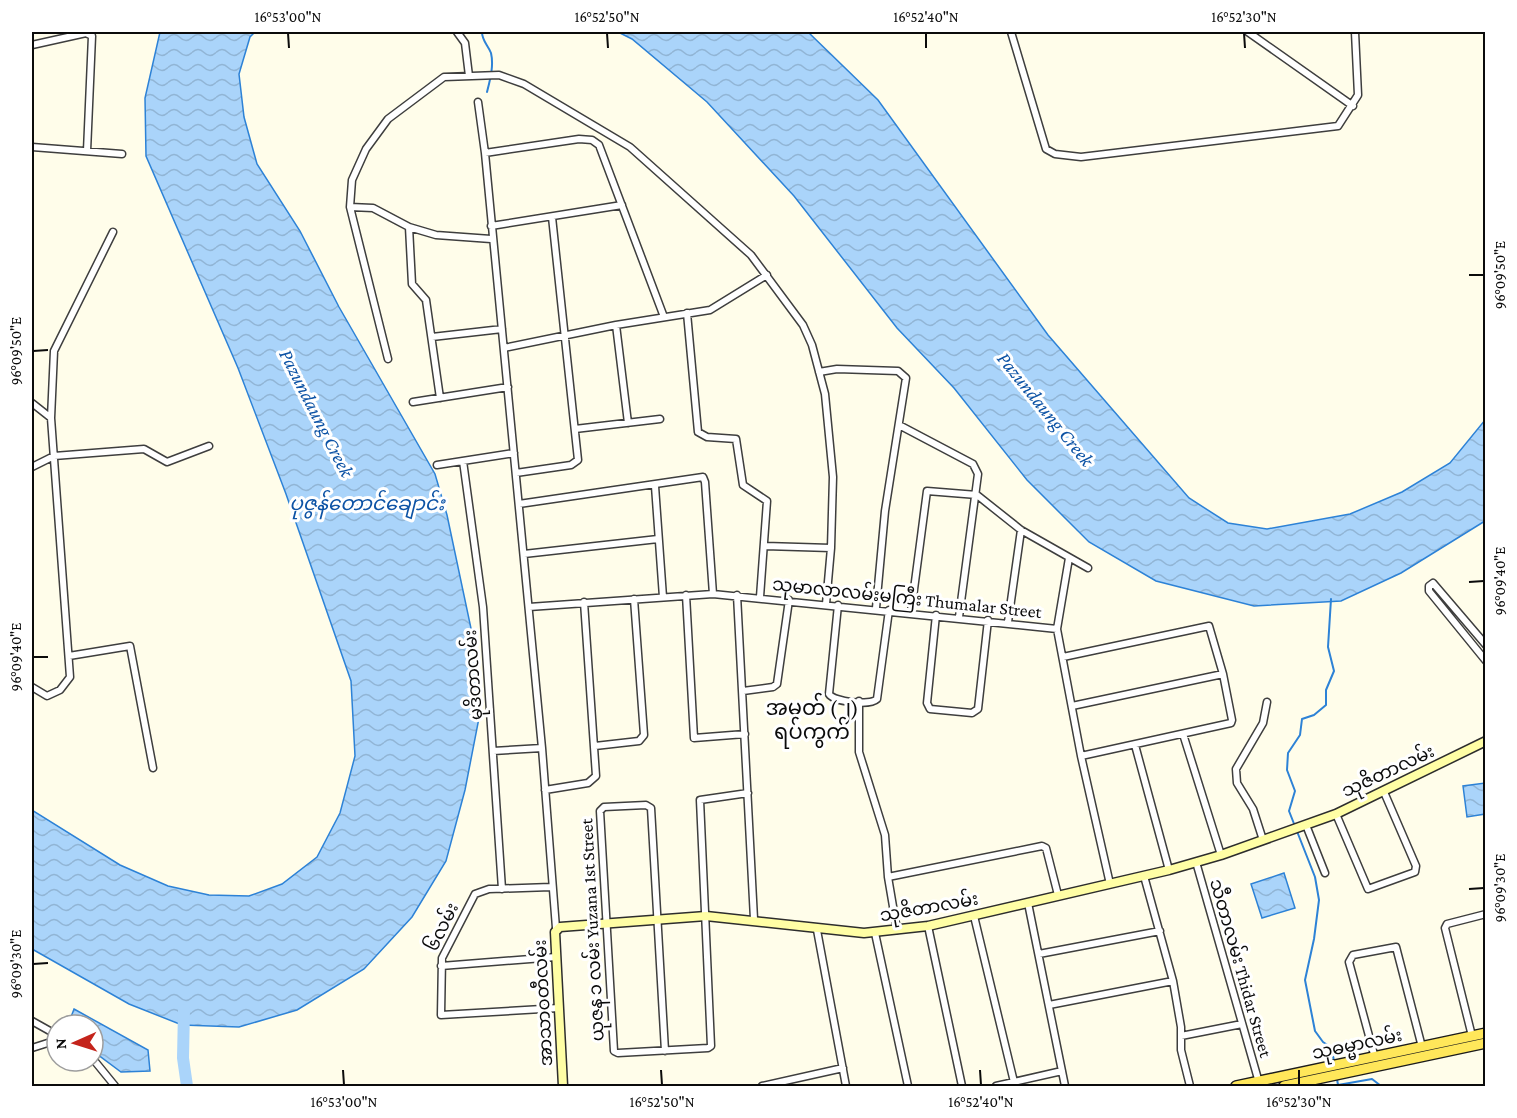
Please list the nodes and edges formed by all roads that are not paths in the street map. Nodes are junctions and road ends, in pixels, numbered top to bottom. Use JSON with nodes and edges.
{"nodes":[{"id":1,"x":457,"y":32,"type":"edge"},
{"id":2,"x":1011,"y":32,"type":"edge"},
{"id":3,"x":1248,"y":32,"type":"edge"},
{"id":4,"x":1355,"y":32,"type":"edge"},
{"id":5,"x":32,"y":45,"type":"edge"},
{"id":6,"x":469,"y":76,"type":"junction"},
{"id":7,"x":478,"y":102,"type":"dead end"},
{"id":8,"x":1353,"y":106,"type":"junction"},
{"id":9,"x":32,"y":147,"type":"edge"},
{"id":10,"x":87,"y":151,"type":"junction"},
{"id":11,"x":485,"y":153,"type":"junction"},
{"id":12,"x":122,"y":154,"type":"dead end"},
{"id":13,"x":622,"y":205,"type":"junction"},
{"id":14,"x":350,"y":207,"type":"junction"},
{"id":15,"x":552,"y":217,"type":"junction"},
{"id":16,"x":491,"y":226,"type":"junction"},
{"id":17,"x":409,"y":227,"type":"junction"},
{"id":18,"x":112,"y":232,"type":"dead end"},
{"id":19,"x":492,"y":239,"type":"junction"},
{"id":20,"x":767,"y":275,"type":"junction"},
{"id":21,"x":687,"y":313,"type":"junction"},
{"id":22,"x":664,"y":317,"type":"junction"},
{"id":23,"x":616,"y":325,"type":"junction"},
{"id":24,"x":502,"y":329,"type":"junction"},
{"id":25,"x":564,"y":335,"type":"junction"},
{"id":26,"x":432,"y":337,"type":"junction"},
{"id":27,"x":504,"y":348,"type":"junction"},
{"id":28,"x":388,"y":358,"type":"dead end"},
{"id":29,"x":819,"y":372,"type":"junction"},
{"id":30,"x":508,"y":387,"type":"junction"},
{"id":31,"x":441,"y":398,"type":"junction"},
{"id":32,"x":413,"y":402,"type":"dead end"},
{"id":33,"x":32,"y":403,"type":"edge"},
{"id":34,"x":51,"y":418,"type":"junction"},
{"id":35,"x":660,"y":419,"type":"dead end"},
{"id":36,"x":628,"y":423,"type":"junction"},
{"id":37,"x":899,"y":425,"type":"junction"},
{"id":38,"x":575,"y":429,"type":"junction"},
{"id":39,"x":209,"y":446,"type":"dead end"},
{"id":40,"x":514,"y":453,"type":"junction"},
{"id":41,"x":54,"y":456,"type":"junction"},
{"id":42,"x":463,"y":461,"type":"junction"},
{"id":43,"x":436,"y":465,"type":"dead end"},
{"id":44,"x":32,"y":467,"type":"edge"},
{"id":45,"x":516,"y":473,"type":"junction"},
{"id":46,"x":655,"y":486,"type":"junction"},
{"id":47,"x":977,"y":495,"type":"junction"},
{"id":48,"x":519,"y":504,"type":"junction"},
{"id":49,"x":1021,"y":530,"type":"junction"},
{"id":50,"x":658,"y":539,"type":"junction"},
{"id":51,"x":765,"y":546,"type":"junction"},
{"id":52,"x":831,"y":548,"type":"junction"},
{"id":53,"x":524,"y":554,"type":"junction"},
{"id":54,"x":1069,"y":558,"type":"junction"},
{"id":55,"x":1088,"y":568,"type":"dead end"},
{"id":56,"x":713,"y":594,"type":"junction"},
{"id":57,"x":686,"y":595,"type":"junction"},
{"id":58,"x":737,"y":595,"type":"junction"},
{"id":59,"x":663,"y":597,"type":"junction"},
{"id":60,"x":760,"y":597,"type":"junction"},
{"id":61,"x":634,"y":599,"type":"junction"},
{"id":62,"x":789,"y":600,"type":"junction"},
{"id":63,"x":584,"y":602,"type":"junction"},
{"id":64,"x":826,"y":604,"type":"junction"},
{"id":65,"x":838,"y":605,"type":"junction"},
{"id":66,"x":529,"y":607,"type":"junction"},
{"id":67,"x":876,"y":608,"type":"junction"},
{"id":68,"x":889,"y":610,"type":"junction"},
{"id":69,"x":911,"y":612,"type":"junction"},
{"id":70,"x":936,"y":615,"type":"junction"},
{"id":71,"x":959,"y":617,"type":"junction"},
{"id":72,"x":988,"y":620,"type":"junction"},
{"id":73,"x":1008,"y":622,"type":"junction"},
{"id":74,"x":1057,"y":628,"type":"junction"},
{"id":75,"x":1485,"y":645,"type":"edge"},
{"id":76,"x":69,"y":656,"type":"junction"},
{"id":77,"x":1063,"y":657,"type":"junction"},
{"id":78,"x":1485,"y":660,"type":"edge"},
{"id":79,"x":1223,"y":674,"type":"junction"},
{"id":80,"x":32,"y":687,"type":"edge"},
{"id":81,"x":743,"y":691,"type":"junction"},
{"id":82,"x":859,"y":701,"type":"junction"},
{"id":83,"x":1268,"y":702,"type":"dead end"},
{"id":84,"x":1072,"y":706,"type":"junction"},
{"id":85,"x":745,"y":734,"type":"junction"},
{"id":86,"x":1183,"y":735,"type":"junction"},
{"id":87,"x":1485,"y":741,"type":"edge"},
{"id":88,"x":1135,"y":745,"type":"junction"},
{"id":89,"x":595,"y":746,"type":"junction"},
{"id":90,"x":542,"y":748,"type":"junction"},
{"id":91,"x":493,"y":751,"type":"junction"},
{"id":92,"x":1081,"y":756,"type":"junction"},
{"id":93,"x":153,"y":768,"type":"dead end"},
{"id":94,"x":545,"y":790,"type":"junction"},
{"id":95,"x":1384,"y":792,"type":"junction"},
{"id":96,"x":748,"y":794,"type":"junction"},
{"id":97,"x":1336,"y":814,"type":"junction"},
{"id":98,"x":1305,"y":826,"type":"junction"},
{"id":99,"x":1263,"y":840,"type":"junction"},
{"id":100,"x":1221,"y":855,"type":"junction"},
{"id":101,"x":1196,"y":862,"type":"junction"},
{"id":102,"x":1169,"y":870,"type":"junction"},
{"id":103,"x":1325,"y":873,"type":"dead end"},
{"id":104,"x":1144,"y":876,"type":"junction"},
{"id":105,"x":888,"y":877,"type":"junction"},
{"id":106,"x":1110,"y":884,"type":"junction"},
{"id":107,"x":551,"y":887,"type":"junction"},
{"id":108,"x":502,"y":889,"type":"junction"},
{"id":109,"x":1058,"y":895,"type":"junction"},
{"id":110,"x":1028,"y":903,"type":"junction"},
{"id":111,"x":1485,"y":914,"type":"edge"},
{"id":112,"x":706,"y":916,"type":"junction"},
{"id":113,"x":974,"y":916,"type":"junction"},
{"id":114,"x":656,"y":919,"type":"junction"},
{"id":115,"x":754,"y":919,"type":"junction"},
{"id":116,"x":607,"y":922,"type":"junction"},
{"id":117,"x":565,"y":925,"type":"joint"},
{"id":118,"x":928,"y":926,"type":"junction"},
{"id":119,"x":556,"y":928,"type":"junction"},
{"id":120,"x":817,"y":930,"type":"junction"},
{"id":121,"x":897,"y":930,"type":"junction"},
{"id":122,"x":1160,"y":931,"type":"junction"},
{"id":123,"x":875,"y":933,"type":"junction"},
{"id":124,"x":1039,"y":954,"type":"junction"},
{"id":125,"x":556,"y":957,"type":"junction"},
{"id":126,"x":441,"y":966,"type":"junction"},
{"id":127,"x":1173,"y":981,"type":"junction"},
{"id":128,"x":1049,"y":1005,"type":"junction"},
{"id":129,"x":559,"y":1008,"type":"junction"},
{"id":130,"x":1242,"y":1024,"type":"junction"},
{"id":131,"x":1485,"y":1033,"type":"edge"},
{"id":132,"x":1181,"y":1036,"type":"junction"},
{"id":133,"x":1472,"y":1036,"type":"junction"},
{"id":134,"x":1485,"y":1043,"type":"edge"},
{"id":135,"x":1422,"y":1047,"type":"junction"},
{"id":136,"x":665,"y":1051,"type":"junction"},
{"id":137,"x":1375,"y":1058,"type":"junction"},
{"id":138,"x":843,"y":1068,"type":"junction"},
{"id":139,"x":1062,"y":1071,"type":"junction"},
{"id":140,"x":104,"y":1073,"type":"edge"},
{"id":141,"x":1014,"y":1082,"type":"junction"},
{"id":142,"x":1259,"y":1084,"type":"edge"},
{"id":143,"x":115,"y":1086,"type":"edge"},
{"id":144,"x":563,"y":1086,"type":"edge"},
{"id":145,"x":762,"y":1086,"type":"edge"},
{"id":146,"x":846,"y":1086,"type":"edge"},
{"id":147,"x":908,"y":1086,"type":"edge"},
{"id":148,"x":962,"y":1086,"type":"edge"},
{"id":149,"x":996,"y":1086,"type":"edge"},
{"id":150,"x":1065,"y":1086,"type":"edge"},
{"id":151,"x":1190,"y":1086,"type":"edge"},
{"id":152,"x":1236,"y":1086,"type":"edge"},
{"id":153,"x":1284,"y":1086,"type":"edge"}],
"edges":[{"from":1,"to":6,"type":"street"},
{"from":2,"to":8,"type":"street"},
{"from":3,"to":8,"type":"street"},
{"from":4,"to":8,"type":"street"},
{"from":5,"to":10,"type":"street"},
{"from":6,"to":14,"type":"street"},
{"from":6,"to":20,"type":"street"},
{"from":7,"to":11,"type":"street"},
{"from":9,"to":10,"type":"street"},
{"from":10,"to":12,"type":"street"},
{"from":11,"to":13,"type":"street"},
{"from":11,"to":16,"type":"street"},
{"from":13,"to":15,"type":"street"},
{"from":13,"to":22,"type":"street"},
{"from":14,"to":17,"type":"street"},
{"from":14,"to":28,"type":"street"},
{"from":15,"to":16,"type":"street"},
{"from":15,"to":25,"type":"street"},
{"from":16,"to":19,"type":"street"},
{"from":17,"to":19,"type":"street"},
{"from":17,"to":26,"type":"street"},
{"from":18,"to":34,"type":"street"},
{"from":19,"to":24,"type":"street"},
{"from":20,"to":21,"type":"street"},
{"from":20,"to":29,"type":"street"},
{"from":21,"to":22,"type":"street"},
{"from":21,"to":51,"type":"street"},
{"from":22,"to":23,"type":"street"},
{"from":23,"to":25,"type":"street"},
{"from":23,"to":36,"type":"street"},
{"from":24,"to":26,"type":"street"},
{"from":24,"to":27,"type":"street"},
{"from":25,"to":27,"type":"street"},
{"from":25,"to":38,"type":"street"},
{"from":26,"to":31,"type":"street"},
{"from":27,"to":30,"type":"street"},
{"from":29,"to":37,"type":"street"},
{"from":29,"to":52,"type":"street"},
{"from":30,"to":31,"type":"street"},
{"from":30,"to":40,"type":"street"},
{"from":31,"to":32,"type":"street"},
{"from":33,"to":34,"type":"street"},
{"from":34,"to":41,"type":"street"},
{"from":35,"to":36,"type":"street"},
{"from":36,"to":38,"type":"street"},
{"from":37,"to":47,"type":"street"},
{"from":37,"to":67,"type":"street"},
{"from":38,"to":45,"type":"street"},
{"from":39,"to":41,"type":"street"},
{"from":40,"to":42,"type":"street"},
{"from":40,"to":45,"type":"street"},
{"from":41,"to":44,"type":"street"},
{"from":41,"to":76,"type":"street"},
{"from":42,"to":43,"type":"street"},
{"from":42,"to":91,"type":"street","name":"မုဒိတာလမ်း"},
{"from":45,"to":48,"type":"street"},
{"from":46,"to":48,"type":"street"},
{"from":46,"to":50,"type":"street"},
{"from":46,"to":56,"type":"street"},
{"from":47,"to":49,"type":"street"},
{"from":47,"to":69,"type":"street"},
{"from":47,"to":71,"type":"street"},
{"from":48,"to":53,"type":"street"},
{"from":49,"to":54,"type":"street"},
{"from":49,"to":73,"type":"street"},
{"from":50,"to":53,"type":"street"},
{"from":50,"to":59,"type":"street"},
{"from":51,"to":52,"type":"street"},
{"from":51,"to":60,"type":"street"},
{"from":52,"to":64,"type":"street"},
{"from":53,"to":66,"type":"street"},
{"from":54,"to":55,"type":"street"},
{"from":54,"to":74,"type":"street"},
{"from":56,"to":57,"type":"street","name":"သုမာလာလမ်းမကြီး Thumalar Street"},
{"from":56,"to":58,"type":"street","name":"သုမာလာလမ်းမကြီး Thumalar Street"},
{"from":57,"to":59,"type":"street","name":"သုမာလာလမ်းမကြီး Thumalar Street"},
{"from":57,"to":85,"type":"street"},
{"from":58,"to":60,"type":"street","name":"သုမာလာလမ်းမကြီး Thumalar Street"},
{"from":58,"to":81,"type":"street"},
{"from":59,"to":61,"type":"street","name":"သုမာလာလမ်းမကြီး Thumalar Street"},
{"from":60,"to":62,"type":"street","name":"သုမာလာလမ်းမကြီး Thumalar Street"},
{"from":61,"to":63,"type":"street","name":"သုမာလာလမ်းမကြီး Thumalar Street"},
{"from":61,"to":89,"type":"street"},
{"from":62,"to":64,"type":"street","name":"သုမာလာလမ်းမကြီး Thumalar Street"},
{"from":62,"to":81,"type":"street"},
{"from":63,"to":66,"type":"street","name":"သုမာလာလမ်းမကြီး Thumalar Street"},
{"from":63,"to":89,"type":"street"},
{"from":64,"to":65,"type":"street","name":"သုမာလာလမ်းမကြီး Thumalar Street"},
{"from":65,"to":67,"type":"street","name":"သုမာလာလမ်းမကြီး Thumalar Street"},
{"from":65,"to":82,"type":"street"},
{"from":66,"to":90,"type":"street"},
{"from":67,"to":68,"type":"street","name":"သုမာလာလမ်းမကြီး Thumalar Street"},
{"from":68,"to":69,"type":"street","name":"သုမာလာလမ်းမကြီး Thumalar Street"},
{"from":68,"to":82,"type":"street"},
{"from":69,"to":70,"type":"street","name":"သုမာလာလမ်းမကြီး Thumalar Street"},
{"from":70,"to":71,"type":"street","name":"သုမာလာလမ်းမကြီး Thumalar Street"},
{"from":70,"to":72,"type":"street"},
{"from":71,"to":72,"type":"street","name":"သုမာလာလမ်းမကြီး Thumalar Street"},
{"from":72,"to":73,"type":"street","name":"သုမာလာလမ်းမကြီး Thumalar Street"},
{"from":73,"to":74,"type":"street","name":"သုမာလာလမ်းမကြီး Thumalar Street"},
{"from":74,"to":77,"type":"street","name":"သုမာလာလမ်းမကြီး Thumalar Street"},
{"from":75,"to":78,"type":"street"},
{"from":76,"to":80,"type":"street"},
{"from":76,"to":93,"type":"street"},
{"from":77,"to":79,"type":"street"},
{"from":77,"to":84,"type":"street","name":"သုမာလာလမ်းမကြီး Thumalar Street"},
{"from":79,"to":84,"type":"street"},
{"from":79,"to":86,"type":"street"},
{"from":81,"to":85,"type":"street"},
{"from":82,"to":105,"type":"street"},
{"from":83,"to":99,"type":"street"},
{"from":84,"to":92,"type":"street","name":"သုမာလာလမ်းမကြီး Thumalar Street"},
{"from":85,"to":96,"type":"street"},
{"from":86,"to":88,"type":"street"},
{"from":86,"to":100,"type":"street"},
{"from":87,"to":95,"type":"main road","name":"သုဇိတာလမ်း"},
{"from":88,"to":92,"type":"street"},
{"from":88,"to":102,"type":"street"},
{"from":89,"to":94,"type":"street"},
{"from":90,"to":91,"type":"street"},
{"from":90,"to":94,"type":"street"},
{"from":91,"to":108,"type":"street","name":"မုဒိတာလမ်း"},
{"from":92,"to":106,"type":"street","name":"သုမာလာလမ်းမကြီး Thumalar Street"},
{"from":94,"to":107,"type":"street"},
{"from":95,"to":97,"type":"main road","name":"သုဇိတာလမ်း"},
{"from":95,"to":97,"type":"street"},
{"from":96,"to":112,"type":"street"},
{"from":96,"to":115,"type":"street"},
{"from":97,"to":98,"type":"main road","name":"သုဇိတာလမ်း"},
{"from":98,"to":99,"type":"main road","name":"သုဇိတာလမ်း"},
{"from":98,"to":103,"type":"street"},
{"from":99,"to":100,"type":"main road","name":"သုဇိတာလမ်း"},
{"from":100,"to":101,"type":"main road","name":"သုဇိတာလမ်း"},
{"from":101,"to":102,"type":"main road","name":"သုဇိတာလမ်း"},
{"from":101,"to":130,"type":"street","name":"သီတာလမ်း Thidar Street"},
{"from":102,"to":104,"type":"main road","name":"သုဇိတာလမ်း"},
{"from":104,"to":106,"type":"main road","name":"သုဇိတာလမ်း"},
{"from":104,"to":122,"type":"street"},
{"from":105,"to":109,"type":"street"},
{"from":105,"to":121,"type":"street"},
{"from":106,"to":109,"type":"main road","name":"သုဇိတာလမ်း"},
{"from":107,"to":108,"type":"street","name":"၆လမ်း"},
{"from":107,"to":119,"type":"street"},
{"from":108,"to":126,"type":"street","name":"၆လမ်း"},
{"from":109,"to":110,"type":"main road","name":"သုဇိတာလမ်း"},
{"from":110,"to":113,"type":"main road","name":"သုဇိတာလမ်း"},
{"from":110,"to":124,"type":"street"},
{"from":111,"to":133,"type":"street"},
{"from":112,"to":114,"type":"main road","name":"သုဇိတာလမ်း"},
{"from":112,"to":115,"type":"main road","name":"သုဇိတာလမ်း"},
{"from":112,"to":136,"type":"street"},
{"from":113,"to":118,"type":"main road","name":"သုဇိတာလမ်း"},
{"from":113,"to":141,"type":"street"},
{"from":114,"to":116,"type":"main road","name":"သုဇိတာလမ်း"},
{"from":114,"to":116,"type":"street","name":"ယုဇန ၁ လမ်း Yuzana 1st Street"},
{"from":114,"to":136,"type":"street"},
{"from":115,"to":120,"type":"main road","name":"သုဇိတာလမ်း"},
{"from":116,"to":117,"type":"main road","name":"သုဇိတာလမ်း"},
{"from":116,"to":136,"type":"street","name":"ယုဇန ၁ လမ်း Yuzana 1st Street"},
{"from":117,"to":119,"type":"main road","name":"အာသာဝတီလမ်း"},
{"from":118,"to":121,"type":"main road","name":"သုဇိတာလမ်း"},
{"from":118,"to":148,"type":"street"},
{"from":119,"to":125,"type":"main road","name":"အာသာဝတီလမ်း"},
{"from":120,"to":123,"type":"main road","name":"သုဇိတာလမ်း"},
{"from":120,"to":138,"type":"street"},
{"from":121,"to":123,"type":"main road","name":"သုဇိတာလမ်း"},
{"from":122,"to":124,"type":"street"},
{"from":122,"to":127,"type":"street"},
{"from":123,"to":147,"type":"street"},
{"from":124,"to":128,"type":"street"},
{"from":125,"to":126,"type":"street"},
{"from":125,"to":129,"type":"main road","name":"အာသာဝတီလမ်း"},
{"from":126,"to":129,"type":"street","name":"၆လမ်း"},
{"from":127,"to":128,"type":"street"},
{"from":127,"to":132,"type":"street"},
{"from":128,"to":139,"type":"street"},
{"from":129,"to":144,"type":"main road","name":"အာသာဝတီလမ်း"},
{"from":130,"to":132,"type":"street"},
{"from":130,"to":142,"type":"street","name":"သီတာလမ်း Thidar Street"},
{"from":131,"to":133,"type":"main road","name":"သုဓမ္မာလမ်း"},
{"from":132,"to":151,"type":"street"},
{"from":133,"to":135,"type":"main road","name":"သုဓမ္မာလမ်း"},
{"from":134,"to":153,"type":"main road","name":"သုဓမ္မာလမ်း"},
{"from":135,"to":137,"type":"main road","name":"သုဓမ္မာလမ်း"},
{"from":135,"to":137,"type":"street"},
{"from":137,"to":142,"type":"main road","name":"သုဓမ္မာလမ်း"},
{"from":138,"to":145,"type":"street"},
{"from":138,"to":146,"type":"street"},
{"from":139,"to":141,"type":"street"},
{"from":139,"to":150,"type":"street"},
{"from":140,"to":143,"type":"street"},
{"from":141,"to":149,"type":"street"},
{"from":142,"to":152,"type":"main road","name":"သုဓမ္မာလမ်း"}]}
